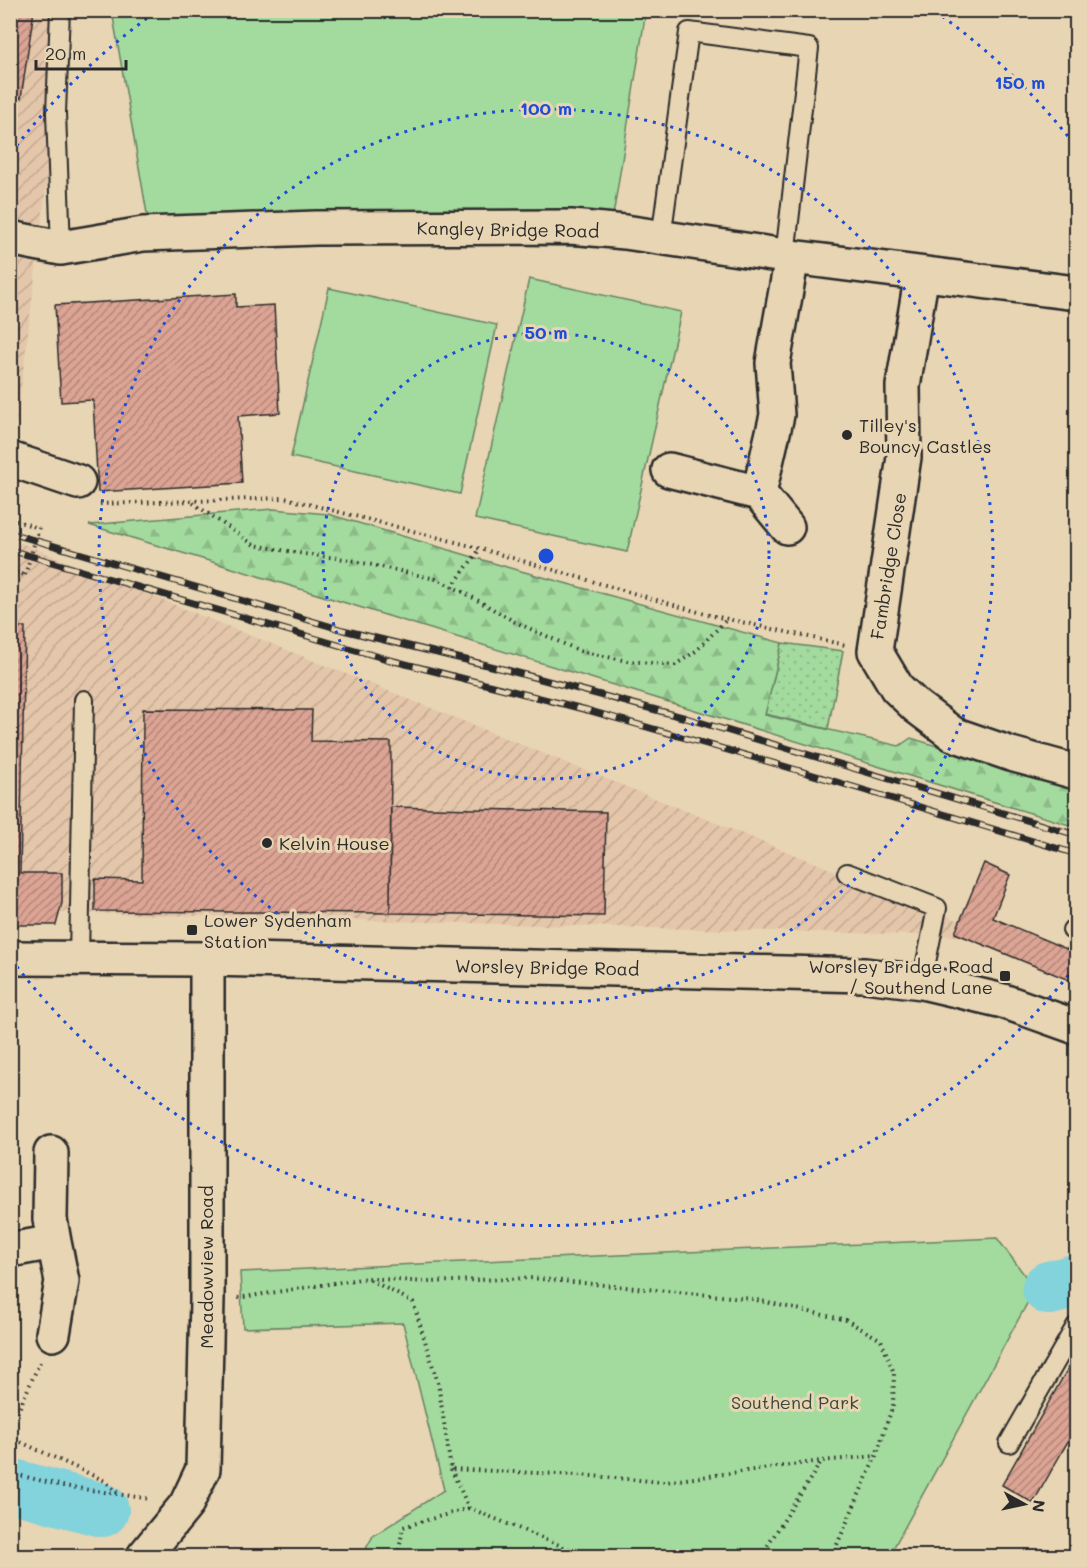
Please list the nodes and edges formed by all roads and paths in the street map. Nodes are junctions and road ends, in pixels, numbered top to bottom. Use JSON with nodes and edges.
{"nodes":[{"id":1,"x":60,"y":10,"type":"edge"},
{"id":2,"x":10,"y":238,"type":"edge"},
{"id":3,"x":661,"y":238,"type":"junction"},
{"id":4,"x":61,"y":248,"type":"junction"},
{"id":5,"x":788,"y":257,"type":"junction"},
{"id":6,"x":922,"y":273,"type":"junction"},
{"id":7,"x":1077,"y":292,"type":"edge"},
{"id":8,"x":10,"y":459,"type":"edge"},
{"id":9,"x":669,"y":470,"type":"dead end"},
{"id":10,"x":84,"y":493,"type":"joint"},
{"id":11,"x":759,"y":493,"type":"junction"},
{"id":12,"x":191,"y":501,"type":"junction"},
{"id":13,"x":10,"y":519,"type":"edge"},
{"id":14,"x":787,"y":527,"type":"dead end"},
{"id":15,"x":480,"y":549,"type":"junction"},
{"id":16,"x":10,"y":571,"type":"edge"},
{"id":17,"x":452,"y":587,"type":"junction"},
{"id":18,"x":727,"y":619,"type":"junction"},
{"id":19,"x":875,"y":651,"type":"junction"},
{"id":20,"x":84,"y":700,"type":"dead end"},
{"id":21,"x":1077,"y":772,"type":"edge"},
{"id":22,"x":847,"y":873,"type":"dead end"},
{"id":23,"x":10,"y":958,"type":"edge"},
{"id":24,"x":80,"y":958,"type":"junction"},
{"id":25,"x":207,"y":959,"type":"junction"},
{"id":26,"x":922,"y":982,"type":"junction"},
{"id":27,"x":1077,"y":1027,"type":"edge"},
{"id":28,"x":51,"y":1153,"type":"dead end"},
{"id":29,"x":54,"y":1242,"type":"junction"},
{"id":30,"x":10,"y":1250,"type":"edge"},
{"id":31,"x":367,"y":1278,"type":"junction"},
{"id":32,"x":207,"y":1300,"type":"junction"},
{"id":33,"x":1077,"y":1326,"type":"edge"},
{"id":34,"x":53,"y":1334,"type":"joint"},
{"id":35,"x":10,"y":1428,"type":"edge"},
{"id":36,"x":10,"y":1437,"type":"edge"},
{"id":37,"x":1009,"y":1443,"type":"dead end"},
{"id":38,"x":876,"y":1456,"type":"junction"},
{"id":39,"x":821,"y":1461,"type":"junction"},
{"id":40,"x":451,"y":1469,"type":"junction"},
{"id":41,"x":10,"y":1473,"type":"edge"},
{"id":42,"x":117,"y":1493,"type":"junction"},
{"id":43,"x":186,"y":1504,"type":"junction"},
{"id":44,"x":469,"y":1508,"type":"junction"},
{"id":45,"x":144,"y":1557,"type":"edge"},
{"id":46,"x":398,"y":1557,"type":"edge"},
{"id":47,"x":586,"y":1557,"type":"edge"},
{"id":48,"x":761,"y":1557,"type":"edge"},
{"id":49,"x":832,"y":1557,"type":"edge"}],
"edges":[{"from":1,"to":4,"type":"lane"},
{"from":2,"to":4,"type":"street","name":"Kangley Bridge Road"},
{"from":3,"to":4,"type":"street","name":"Kangley Bridge Road"},
{"from":3,"to":5,"type":"street","name":"Kangley Bridge Road"},
{"from":3,"to":5,"type":"lane"},
{"from":5,"to":6,"type":"street","name":"Kangley Bridge Road"},
{"from":5,"to":11,"type":"street"},
{"from":6,"to":7,"type":"street","name":"Kangley Bridge Road"},
{"from":6,"to":19,"type":"street","name":"Fambridge Close"},
{"from":8,"to":10,"type":"street"},
{"from":9,"to":11,"type":"street"},
{"from":10,"to":12,"type":"path"},
{"from":11,"to":14,"type":"street"},
{"from":12,"to":15,"type":"path"},
{"from":12,"to":17,"type":"path"},
{"from":13,"to":16,"type":"path","bridge":true},
{"from":15,"to":17,"type":"path"},
{"from":15,"to":18,"type":"path"},
{"from":17,"to":18,"type":"path"},
{"from":18,"to":19,"type":"path"},
{"from":19,"to":21,"type":"street","name":"Fambridge Close"},
{"from":20,"to":24,"type":"lane"},
{"from":22,"to":26,"type":"lane"},
{"from":23,"to":24,"type":"street","name":"Worsley Bridge Road"},
{"from":24,"to":25,"type":"street","name":"Worsley Bridge Road"},
{"from":25,"to":26,"type":"street","name":"Worsley Bridge Road"},
{"from":25,"to":32,"type":"street","name":"Meadowview Road"},
{"from":26,"to":27,"type":"street","name":"Worsley Bridge Road"},
{"from":28,"to":29,"type":"street"},
{"from":29,"to":30,"type":"street"},
{"from":29,"to":34,"type":"street"},
{"from":31,"to":32,"type":"path"},
{"from":31,"to":38,"type":"path"},
{"from":31,"to":40,"type":"path"},
{"from":32,"to":43,"type":"street","name":"Meadowview Road"},
{"from":33,"to":37,"type":"lane"},
{"from":34,"to":35,"type":"path"},
{"from":36,"to":42,"type":"path"},
{"from":38,"to":39,"type":"path"},
{"from":38,"to":49,"type":"path"},
{"from":39,"to":40,"type":"path"},
{"from":39,"to":48,"type":"path"},
{"from":40,"to":44,"type":"path"},
{"from":41,"to":42,"type":"path"},
{"from":42,"to":43,"type":"path"},
{"from":43,"to":45,"type":"street","name":"Meadowview Road"},
{"from":44,"to":46,"type":"path"},
{"from":44,"to":47,"type":"path"}]}
